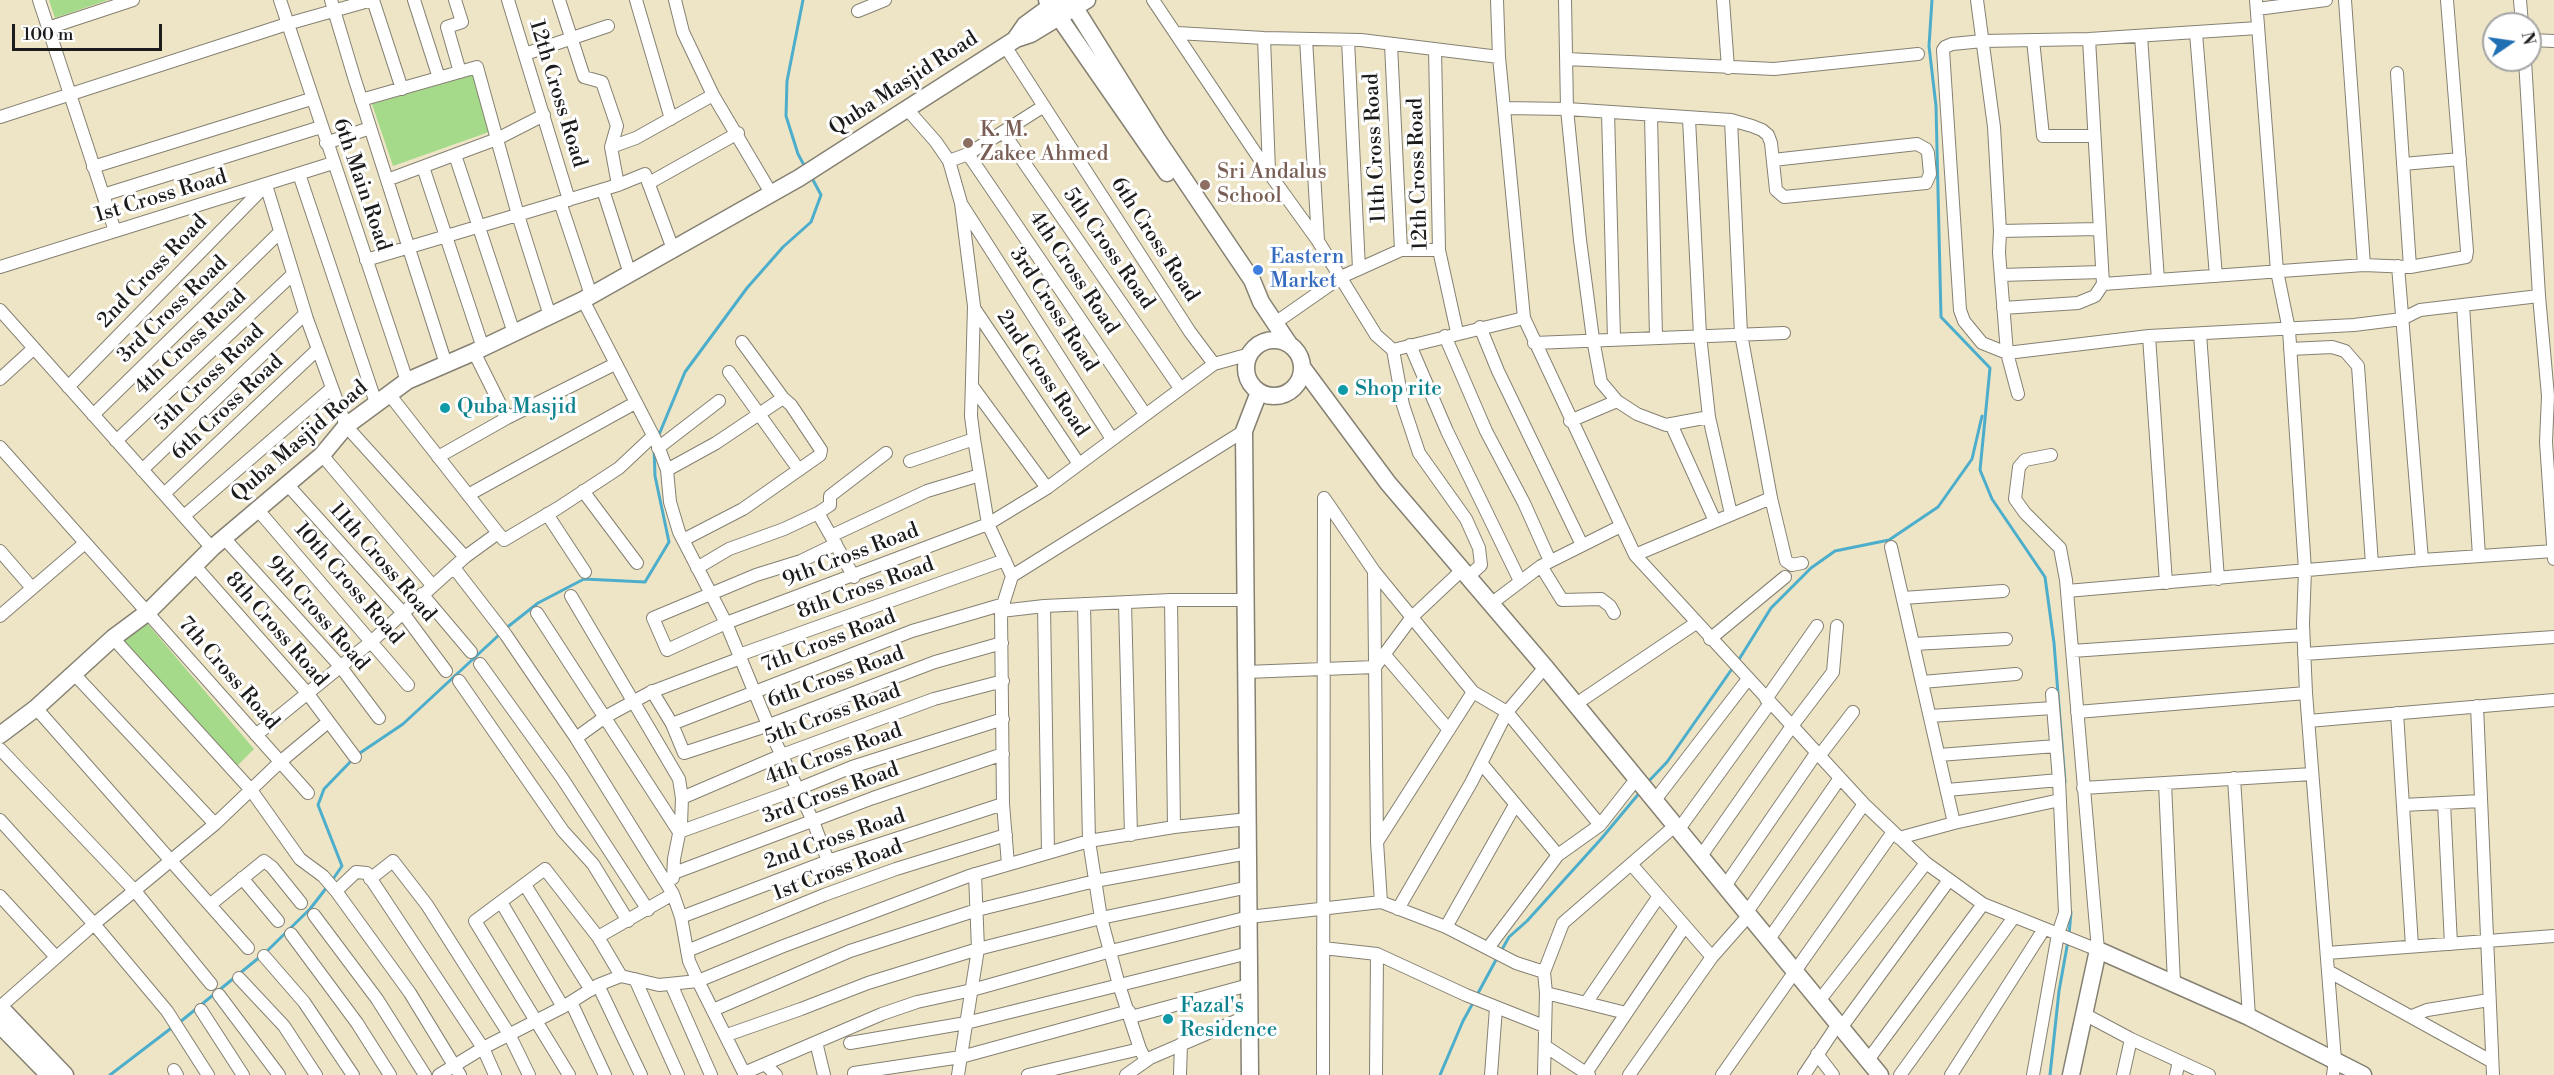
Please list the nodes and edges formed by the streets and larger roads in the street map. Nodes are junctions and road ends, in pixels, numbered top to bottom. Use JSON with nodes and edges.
{"nodes":[{"id":1,"x":39,"y":0,"type":"edge"},
{"id":2,"x":133,"y":0,"type":"edge"},
{"id":3,"x":280,"y":0,"type":"edge"},
{"id":4,"x":372,"y":0,"type":"edge"},
{"id":5,"x":414,"y":0,"type":"edge"},
{"id":6,"x":455,"y":0,"type":"edge"},
{"id":7,"x":508,"y":0,"type":"edge"},
{"id":8,"x":559,"y":0,"type":"edge"},
{"id":9,"x":636,"y":0,"type":"edge"},
{"id":10,"x":675,"y":0,"type":"edge"},
{"id":11,"x":885,"y":0,"type":"edge"},
{"id":12,"x":1153,"y":0,"type":"edge"},
{"id":13,"x":1497,"y":0,"type":"edge"},
{"id":14,"x":1565,"y":0,"type":"edge"},
{"id":15,"x":1723,"y":0,"type":"edge"},
{"id":16,"x":1977,"y":0,"type":"edge"},
{"id":17,"x":2326,"y":0,"type":"edge"},
{"id":18,"x":2345,"y":0,"type":"edge"},
{"id":19,"x":2447,"y":0,"type":"edge"},
{"id":20,"x":1077,"y":2,"type":"edge"},
{"id":21,"x":2257,"y":4,"type":"edge"},
{"id":22,"x":333,"y":6,"type":"edge"},
{"id":23,"x":1054,"y":6,"type":"edge"},
{"id":24,"x":858,"y":11,"type":"dead end"},
{"id":25,"x":287,"y":24,"type":"junction"},
{"id":26,"x":608,"y":26,"type":"dead end"},
{"id":27,"x":48,"y":28,"type":"junction"},
{"id":28,"x":2258,"y":28,"type":"junction"},
{"id":29,"x":1177,"y":33,"type":"junction"},
{"id":30,"x":2196,"y":33,"type":"junction"},
{"id":31,"x":2141,"y":36,"type":"junction"},
{"id":32,"x":571,"y":38,"type":"junction"},
{"id":33,"x":1264,"y":38,"type":"junction"},
{"id":34,"x":1306,"y":39,"type":"junction"},
{"id":35,"x":2089,"y":39,"type":"junction"},
{"id":36,"x":1348,"y":40,"type":"junction"},
{"id":37,"x":1983,"y":40,"type":"junction"},
{"id":38,"x":2032,"y":40,"type":"junction"},
{"id":39,"x":1010,"y":42,"type":"junction"},
{"id":40,"x":1391,"y":45,"type":"junction"},
{"id":41,"x":1435,"y":49,"type":"junction"},
{"id":42,"x":525,"y":54,"type":"junction"},
{"id":43,"x":1918,"y":54,"type":"dead end"},
{"id":44,"x":1499,"y":57,"type":"junction"},
{"id":45,"x":1567,"y":59,"type":"junction"},
{"id":46,"x":1728,"y":68,"type":"junction"},
{"id":47,"x":460,"y":72,"type":"junction"},
{"id":48,"x":2526,"y":72,"type":"edge"},
{"id":49,"x":2397,"y":74,"type":"dead end"},
{"id":50,"x":439,"y":78,"type":"junction"},
{"id":51,"x":402,"y":88,"type":"junction"},
{"id":52,"x":69,"y":95,"type":"junction"},
{"id":53,"x":713,"y":95,"type":"junction"},
{"id":54,"x":311,"y":99,"type":"junction"},
{"id":55,"x":361,"y":100,"type":"junction"},
{"id":56,"x":1044,"y":106,"type":"junction"},
{"id":57,"x":1505,"y":108,"type":"junction"},
{"id":58,"x":907,"y":109,"type":"junction"},
{"id":59,"x":1568,"y":109,"type":"junction"},
{"id":60,"x":1608,"y":112,"type":"junction"},
{"id":61,"x":544,"y":115,"type":"junction"},
{"id":62,"x":1651,"y":116,"type":"junction"},
{"id":63,"x":0,"y":117,"type":"edge"},
{"id":64,"x":671,"y":119,"type":"junction"},
{"id":65,"x":1689,"y":119,"type":"junction"},
{"id":66,"x":1731,"y":120,"type":"junction"},
{"id":67,"x":321,"y":127,"type":"junction"},
{"id":68,"x":370,"y":128,"type":"junction"},
{"id":69,"x":1003,"y":132,"type":"junction"},
{"id":70,"x":738,"y":134,"type":"junction"},
{"id":71,"x":2094,"y":136,"type":"junction"},
{"id":72,"x":497,"y":139,"type":"junction"},
{"id":73,"x":326,"y":143,"type":"junction"},
{"id":74,"x":611,"y":147,"type":"junction"},
{"id":75,"x":968,"y":153,"type":"junction"},
{"id":76,"x":455,"y":155,"type":"junction"},
{"id":77,"x":2460,"y":159,"type":"junction"},
{"id":78,"x":1773,"y":160,"type":"junction"},
{"id":79,"x":949,"y":161,"type":"junction"},
{"id":80,"x":333,"y":163,"type":"junction"},
{"id":81,"x":2403,"y":164,"type":"junction"},
{"id":82,"x":93,"y":167,"type":"junction"},
{"id":83,"x":423,"y":167,"type":"junction"},
{"id":84,"x":1269,"y":173,"type":"junction"},
{"id":85,"x":299,"y":174,"type":"junction"},
{"id":86,"x":387,"y":180,"type":"junction"},
{"id":87,"x":650,"y":183,"type":"junction"},
{"id":88,"x":266,"y":185,"type":"junction"},
{"id":89,"x":618,"y":185,"type":"junction"},
{"id":90,"x":603,"y":189,"type":"junction"},
{"id":91,"x":771,"y":193,"type":"junction"},
{"id":92,"x":103,"y":195,"type":"junction"},
{"id":93,"x":565,"y":201,"type":"junction"},
{"id":94,"x":961,"y":203,"type":"junction"},
{"id":95,"x":518,"y":215,"type":"junction"},
{"id":96,"x":480,"y":226,"type":"junction"},
{"id":97,"x":2098,"y":229,"type":"junction"},
{"id":98,"x":115,"y":231,"type":"junction"},
{"id":99,"x":2000,"y":231,"type":"junction"},
{"id":100,"x":280,"y":232,"type":"junction"},
{"id":101,"x":444,"y":237,"type":"junction"},
{"id":102,"x":1318,"y":241,"type":"junction"},
{"id":103,"x":408,"y":247,"type":"junction"},
{"id":104,"x":673,"y":249,"type":"junction"},
{"id":105,"x":1401,"y":250,"type":"junction"},
{"id":106,"x":1439,"y":250,"type":"junction"},
{"id":107,"x":366,"y":260,"type":"junction"},
{"id":108,"x":2364,"y":265,"type":"junction"},
{"id":109,"x":0,"y":267,"type":"edge"},
{"id":110,"x":2404,"y":267,"type":"junction"},
{"id":111,"x":1359,"y":268,"type":"junction"},
{"id":112,"x":2277,"y":272,"type":"junction"},
{"id":113,"x":293,"y":274,"type":"junction"},
{"id":114,"x":630,"y":274,"type":"junction"},
{"id":115,"x":2001,"y":275,"type":"junction"},
{"id":116,"x":2216,"y":276,"type":"junction"},
{"id":117,"x":1341,"y":277,"type":"junction"},
{"id":118,"x":2102,"y":278,"type":"junction"},
{"id":119,"x":2158,"y":280,"type":"junction"},
{"id":120,"x":2539,"y":296,"type":"junction"},
{"id":121,"x":587,"y":298,"type":"junction"},
{"id":122,"x":1261,"y":302,"type":"junction"},
{"id":123,"x":2463,"y":305,"type":"junction"},
{"id":124,"x":974,"y":306,"type":"junction"},
{"id":125,"x":2003,"y":308,"type":"junction"},
{"id":126,"x":0,"y":309,"type":"edge"},
{"id":127,"x":305,"y":314,"type":"junction"},
{"id":128,"x":550,"y":316,"type":"junction"},
{"id":129,"x":1524,"y":318,"type":"junction"},
{"id":130,"x":2402,"y":319,"type":"junction"},
{"id":131,"x":1275,"y":323,"type":"junction"},
{"id":132,"x":1480,"y":327,"type":"junction"},
{"id":133,"x":2289,"y":330,"type":"junction"},
{"id":134,"x":514,"y":333,"type":"junction"},
{"id":135,"x":1784,"y":333,"type":"dead end"},
{"id":136,"x":1451,"y":334,"type":"junction"},
{"id":137,"x":1742,"y":334,"type":"junction"},
{"id":138,"x":2200,"y":334,"type":"junction"},
{"id":139,"x":1700,"y":335,"type":"junction"},
{"id":140,"x":2149,"y":336,"type":"junction"},
{"id":141,"x":1656,"y":337,"type":"junction"},
{"id":142,"x":1593,"y":339,"type":"junction"},
{"id":143,"x":1614,"y":339,"type":"junction"},
{"id":144,"x":742,"y":342,"type":"dead end"},
{"id":145,"x":1534,"y":343,"type":"junction"},
{"id":146,"x":1289,"y":344,"type":"junction"},
{"id":147,"x":1410,"y":345,"type":"junction"},
{"id":148,"x":33,"y":349,"type":"junction"},
{"id":149,"x":318,"y":349,"type":"junction"},
{"id":150,"x":479,"y":350,"type":"junction"},
{"id":151,"x":1393,"y":350,"type":"junction"},
{"id":152,"x":2290,"y":350,"type":"junction"},
{"id":153,"x":2007,"y":353,"type":"junction"},
{"id":154,"x":1250,"y":354,"type":"junction"},
{"id":155,"x":446,"y":364,"type":"junction"},
{"id":156,"x":615,"y":364,"type":"junction"},
{"id":157,"x":1214,"y":364,"type":"junction"},
{"id":158,"x":1302,"y":367,"type":"junction"},
{"id":159,"x":729,"y":372,"type":"dead end"},
{"id":160,"x":0,"y":379,"type":"edge"},
{"id":161,"x":407,"y":381,"type":"junction"},
{"id":162,"x":972,"y":386,"type":"junction"},
{"id":163,"x":68,"y":387,"type":"junction"},
{"id":164,"x":332,"y":388,"type":"junction"},
{"id":165,"x":1180,"y":388,"type":"junction"},
{"id":166,"x":1259,"y":392,"type":"junction"},
{"id":167,"x":2018,"y":394,"type":"dead end"},
{"id":168,"x":2551,"y":395,"type":"edge"},
{"id":169,"x":783,"y":398,"type":"junction"},
{"id":170,"x":382,"y":399,"type":"junction"},
{"id":171,"x":719,"y":401,"type":"dead end"},
{"id":172,"x":1617,"y":401,"type":"junction"},
{"id":173,"x":635,"y":403,"type":"junction"},
{"id":174,"x":1146,"y":414,"type":"junction"},
{"id":175,"x":93,"y":415,"type":"junction"},
{"id":176,"x":759,"y":415,"type":"junction"},
{"id":177,"x":1709,"y":417,"type":"junction"},
{"id":178,"x":507,"y":418,"type":"junction"},
{"id":179,"x":1570,"y":421,"type":"junction"},
{"id":180,"x":1671,"y":424,"type":"junction"},
{"id":181,"x":346,"y":426,"type":"junction"},
{"id":182,"x":1244,"y":431,"type":"junction"},
{"id":183,"x":974,"y":439,"type":"junction"},
{"id":184,"x":1112,"y":439,"type":"junction"},
{"id":185,"x":116,"y":441,"type":"junction"},
{"id":186,"x":656,"y":441,"type":"junction"},
{"id":187,"x":0,"y":447,"type":"edge"},
{"id":188,"x":886,"y":453,"type":"dead end"},
{"id":189,"x":322,"y":455,"type":"junction"},
{"id":190,"x":2051,"y":455,"type":"dead end"},
{"id":191,"x":438,"y":458,"type":"junction"},
{"id":192,"x":910,"y":461,"type":"dead end"},
{"id":193,"x":1079,"y":464,"type":"junction"},
{"id":194,"x":142,"y":470,"type":"junction"},
{"id":195,"x":667,"y":470,"type":"junction"},
{"id":196,"x":799,"y":470,"type":"junction"},
{"id":197,"x":980,"y":475,"type":"junction"},
{"id":198,"x":286,"y":483,"type":"junction"},
{"id":199,"x":1047,"y":488,"type":"junction"},
{"id":200,"x":583,"y":491,"type":"junction"},
{"id":201,"x":164,"y":494,"type":"junction"},
{"id":202,"x":468,"y":495,"type":"junction"},
{"id":203,"x":1771,"y":498,"type":"junction"},
{"id":204,"x":258,"y":510,"type":"junction"},
{"id":205,"x":818,"y":513,"type":"junction"},
{"id":206,"x":547,"y":514,"type":"junction"},
{"id":207,"x":1731,"y":514,"type":"junction"},
{"id":208,"x":184,"y":516,"type":"junction"},
{"id":209,"x":1715,"y":521,"type":"junction"},
{"id":210,"x":2553,"y":522,"type":"edge"},
{"id":211,"x":988,"y":524,"type":"junction"},
{"id":212,"x":1619,"y":527,"type":"junction"},
{"id":213,"x":498,"y":533,"type":"junction"},
{"id":214,"x":683,"y":540,"type":"junction"},
{"id":215,"x":833,"y":540,"type":"junction"},
{"id":216,"x":85,"y":543,"type":"junction"},
{"id":217,"x":218,"y":543,"type":"junction"},
{"id":218,"x":1582,"y":545,"type":"junction"},
{"id":219,"x":1891,"y":548,"type":"dead end"},
{"id":220,"x":0,"y":551,"type":"edge"},
{"id":221,"x":2554,"y":551,"type":"edge"},
{"id":222,"x":1635,"y":555,"type":"junction"},
{"id":223,"x":2478,"y":556,"type":"junction"},
{"id":224,"x":465,"y":557,"type":"junction"},
{"id":225,"x":2554,"y":559,"type":"edge"},
{"id":226,"x":1005,"y":560,"type":"junction"},
{"id":227,"x":2422,"y":560,"type":"junction"},
{"id":228,"x":636,"y":563,"type":"dead end"},
{"id":229,"x":1802,"y":563,"type":"dead end"},
{"id":230,"x":1546,"y":564,"type":"junction"},
{"id":231,"x":2372,"y":564,"type":"junction"},
{"id":232,"x":194,"y":565,"type":"junction"},
{"id":233,"x":697,"y":568,"type":"junction"},
{"id":234,"x":454,"y":569,"type":"junction"},
{"id":235,"x":2305,"y":570,"type":"junction"},
{"id":236,"x":1374,"y":571,"type":"junction"},
{"id":237,"x":585,"y":572,"type":"dead end"},
{"id":238,"x":1466,"y":573,"type":"junction"},
{"id":239,"x":1012,"y":576,"type":"junction"},
{"id":240,"x":854,"y":577,"type":"junction"},
{"id":241,"x":1785,"y":577,"type":"dead end"},
{"id":242,"x":2218,"y":579,"type":"junction"},
{"id":243,"x":1520,"y":580,"type":"junction"},
{"id":244,"x":2166,"y":583,"type":"junction"},
{"id":245,"x":432,"y":585,"type":"junction"},
{"id":246,"x":33,"y":588,"type":"junction"},
{"id":247,"x":2003,"y":591,"type":"dead end"},
{"id":248,"x":2067,"y":591,"type":"junction"},
{"id":249,"x":711,"y":593,"type":"junction"},
{"id":250,"x":422,"y":594,"type":"junction"},
{"id":251,"x":571,"y":596,"type":"dead end"},
{"id":252,"x":1903,"y":598,"type":"junction"},
{"id":253,"x":1171,"y":600,"type":"junction"},
{"id":254,"x":1246,"y":600,"type":"junction"},
{"id":255,"x":1125,"y":603,"type":"junction"},
{"id":256,"x":1492,"y":603,"type":"junction"},
{"id":257,"x":1084,"y":604,"type":"junction"},
{"id":258,"x":1044,"y":606,"type":"junction"},
{"id":259,"x":1002,"y":607,"type":"junction"},
{"id":260,"x":148,"y":612,"type":"junction"},
{"id":261,"x":403,"y":613,"type":"junction"},
{"id":262,"x":537,"y":613,"type":"dead end"},
{"id":263,"x":1614,"y":613,"type":"dead end"},
{"id":264,"x":0,"y":616,"type":"edge"},
{"id":265,"x":1412,"y":618,"type":"junction"},
{"id":266,"x":1696,"y":623,"type":"junction"},
{"id":267,"x":726,"y":624,"type":"junction"},
{"id":268,"x":1817,"y":626,"type":"dead end"},
{"id":269,"x":1837,"y":626,"type":"dead end"},
{"id":270,"x":2303,"y":634,"type":"junction"},
{"id":271,"x":2554,"y":637,"type":"edge"},
{"id":272,"x":113,"y":638,"type":"junction"},
{"id":273,"x":1710,"y":639,"type":"junction"},
{"id":274,"x":2006,"y":639,"type":"dead end"},
{"id":275,"x":372,"y":641,"type":"junction"},
{"id":276,"x":1002,"y":643,"type":"junction"},
{"id":277,"x":1914,"y":644,"type":"junction"},
{"id":278,"x":2072,"y":651,"type":"junction"},
{"id":279,"x":471,"y":652,"type":"dead end"},
{"id":280,"x":1383,"y":654,"type":"junction"},
{"id":281,"x":2304,"y":654,"type":"junction"},
{"id":282,"x":740,"y":657,"type":"junction"},
{"id":283,"x":480,"y":664,"type":"dead end"},
{"id":284,"x":340,"y":666,"type":"junction"},
{"id":285,"x":1375,"y":667,"type":"junction"},
{"id":286,"x":1545,"y":667,"type":"junction"},
{"id":287,"x":1322,"y":668,"type":"junction"},
{"id":288,"x":446,"y":670,"type":"dead end"},
{"id":289,"x":1246,"y":672,"type":"junction"},
{"id":290,"x":2016,"y":674,"type":"dead end"},
{"id":291,"x":75,"y":675,"type":"junction"},
{"id":292,"x":1745,"y":677,"type":"junction"},
{"id":293,"x":459,"y":681,"type":"dead end"},
{"id":294,"x":1003,"y":681,"type":"junction"},
{"id":295,"x":1922,"y":682,"type":"junction"},
{"id":296,"x":408,"y":685,"type":"dead end"},
{"id":297,"x":652,"y":691,"type":"junction"},
{"id":298,"x":754,"y":691,"type":"junction"},
{"id":299,"x":1473,"y":692,"type":"junction"},
{"id":300,"x":2306,"y":693,"type":"junction"},
{"id":301,"x":308,"y":694,"type":"junction"},
{"id":302,"x":2052,"y":694,"type":"dead end"},
{"id":303,"x":2554,"y":700,"type":"edge"},
{"id":304,"x":634,"y":701,"type":"junction"},
{"id":305,"x":1768,"y":701,"type":"junction"},
{"id":306,"x":1576,"y":704,"type":"junction"},
{"id":307,"x":2477,"y":706,"type":"junction"},
{"id":308,"x":36,"y":708,"type":"junction"},
{"id":309,"x":2053,"y":708,"type":"junction"},
{"id":310,"x":1507,"y":712,"type":"junction"},
{"id":311,"x":1853,"y":712,"type":"dead end"},
{"id":312,"x":2077,"y":712,"type":"junction"},
{"id":313,"x":2397,"y":713,"type":"junction"},
{"id":314,"x":1930,"y":716,"type":"junction"},
{"id":315,"x":605,"y":717,"type":"junction"},
{"id":316,"x":378,"y":718,"type":"dead end"},
{"id":317,"x":1003,"y":719,"type":"junction"},
{"id":318,"x":2308,"y":720,"type":"junction"},
{"id":319,"x":328,"y":722,"type":"junction"},
{"id":320,"x":672,"y":724,"type":"junction"},
{"id":321,"x":769,"y":725,"type":"junction"},
{"id":322,"x":1792,"y":726,"type":"junction"},
{"id":323,"x":1449,"y":730,"type":"junction"},
{"id":324,"x":0,"y":735,"type":"edge"},
{"id":325,"x":256,"y":735,"type":"junction"},
{"id":326,"x":576,"y":738,"type":"junction"},
{"id":327,"x":2056,"y":746,"type":"junction"},
{"id":328,"x":0,"y":749,"type":"edge"},
{"id":329,"x":782,"y":754,"type":"junction"},
{"id":330,"x":1003,"y":754,"type":"junction"},
{"id":331,"x":1819,"y":754,"type":"junction"},
{"id":332,"x":1939,"y":755,"type":"junction"},
{"id":333,"x":355,"y":757,"type":"dead end"},
{"id":334,"x":280,"y":762,"type":"junction"},
{"id":335,"x":1481,"y":763,"type":"junction"},
{"id":336,"x":2312,"y":774,"type":"junction"},
{"id":337,"x":1840,"y":778,"type":"junction"},
{"id":338,"x":2234,"y":778,"type":"junction"},
{"id":339,"x":1638,"y":779,"type":"junction"},
{"id":340,"x":2059,"y":780,"type":"junction"},
{"id":341,"x":2165,"y":783,"type":"junction"},
{"id":342,"x":2083,"y":788,"type":"junction"},
{"id":343,"x":798,"y":789,"type":"junction"},
{"id":344,"x":251,"y":790,"type":"junction"},
{"id":345,"x":1947,"y":790,"type":"junction"},
{"id":346,"x":308,"y":793,"type":"dead end"},
{"id":347,"x":1653,"y":797,"type":"junction"},
{"id":348,"x":682,"y":798,"type":"junction"},
{"id":349,"x":2060,"y":800,"type":"junction"},
{"id":350,"x":2481,"y":801,"type":"junction"},
{"id":351,"x":2444,"y":803,"type":"junction"},
{"id":352,"x":1003,"y":804,"type":"junction"},
{"id":353,"x":1864,"y":804,"type":"junction"},
{"id":354,"x":1515,"y":805,"type":"junction"},
{"id":355,"x":2403,"y":805,"type":"junction"},
{"id":356,"x":1248,"y":819,"type":"junction"},
{"id":357,"x":0,"y":820,"type":"edge"},
{"id":358,"x":813,"y":821,"type":"junction"},
{"id":359,"x":1954,"y":823,"type":"junction"},
{"id":360,"x":215,"y":824,"type":"junction"},
{"id":361,"x":1600,"y":825,"type":"junction"},
{"id":362,"x":1174,"y":827,"type":"junction"},
{"id":363,"x":1677,"y":827,"type":"junction"},
{"id":364,"x":679,"y":832,"type":"junction"},
{"id":365,"x":1006,"y":835,"type":"junction"},
{"id":366,"x":1131,"y":835,"type":"junction"},
{"id":367,"x":1896,"y":835,"type":"junction"},
{"id":368,"x":1089,"y":841,"type":"junction"},
{"id":369,"x":1377,"y":842,"type":"junction"},
{"id":370,"x":1048,"y":853,"type":"junction"},
{"id":371,"x":1248,"y":853,"type":"junction"},
{"id":372,"x":1558,"y":855,"type":"junction"},
{"id":373,"x":1701,"y":856,"type":"junction"},
{"id":374,"x":171,"y":860,"type":"junction"},
{"id":375,"x":828,"y":861,"type":"junction"},
{"id":376,"x":1926,"y":863,"type":"junction"},
{"id":377,"x":1008,"y":864,"type":"junction"},
{"id":378,"x":1631,"y":864,"type":"junction"},
{"id":379,"x":674,"y":873,"type":"junction"},
{"id":380,"x":975,"y":874,"type":"junction"},
{"id":381,"x":242,"y":878,"type":"junction"},
{"id":382,"x":370,"y":879,"type":"junction"},
{"id":383,"x":1948,"y":880,"type":"junction"},
{"id":384,"x":1095,"y":881,"type":"junction"},
{"id":385,"x":525,"y":885,"type":"junction"},
{"id":386,"x":1725,"y":885,"type":"junction"},
{"id":387,"x":1249,"y":887,"type":"junction"},
{"id":388,"x":335,"y":890,"type":"junction"},
{"id":389,"x":135,"y":891,"type":"junction"},
{"id":390,"x":673,"y":894,"type":"junction"},
{"id":391,"x":0,"y":896,"type":"edge"},
{"id":392,"x":1659,"y":896,"type":"junction"},
{"id":393,"x":1381,"y":902,"type":"junction"},
{"id":394,"x":301,"y":903,"type":"dead end"},
{"id":395,"x":501,"y":903,"type":"junction"},
{"id":396,"x":212,"y":904,"type":"junction"},
{"id":397,"x":1983,"y":904,"type":"junction"},
{"id":398,"x":1323,"y":908,"type":"junction"},
{"id":399,"x":1398,"y":909,"type":"junction"},
{"id":400,"x":648,"y":910,"type":"junction"},
{"id":401,"x":977,"y":910,"type":"junction"},
{"id":402,"x":1748,"y":913,"type":"junction"},
{"id":403,"x":314,"y":915,"type":"dead end"},
{"id":404,"x":681,"y":917,"type":"junction"},
{"id":405,"x":1249,"y":917,"type":"junction"},
{"id":406,"x":2014,"y":917,"type":"junction"},
{"id":407,"x":1101,"y":918,"type":"junction"},
{"id":408,"x":278,"y":921,"type":"dead end"},
{"id":409,"x":628,"y":921,"type":"junction"},
{"id":410,"x":94,"y":924,"type":"junction"},
{"id":411,"x":1685,"y":926,"type":"junction"},
{"id":412,"x":1446,"y":927,"type":"junction"},
{"id":413,"x":2044,"y":929,"type":"junction"},
{"id":414,"x":291,"y":934,"type":"dead end"},
{"id":415,"x":2061,"y":935,"type":"junction"},
{"id":416,"x":2554,"y":936,"type":"edge"},
{"id":417,"x":598,"y":937,"type":"junction"},
{"id":418,"x":1769,"y":939,"type":"junction"},
{"id":419,"x":2487,"y":941,"type":"junction"},
{"id":420,"x":2451,"y":944,"type":"junction"},
{"id":421,"x":2412,"y":946,"type":"junction"},
{"id":422,"x":2091,"y":947,"type":"junction"},
{"id":423,"x":248,"y":948,"type":"dead end"},
{"id":424,"x":1323,"y":948,"type":"junction"},
{"id":425,"x":1488,"y":948,"type":"junction"},
{"id":426,"x":978,"y":949,"type":"junction"},
{"id":427,"x":687,"y":951,"type":"junction"},
{"id":428,"x":1111,"y":951,"type":"junction"},
{"id":429,"x":1249,"y":953,"type":"junction"},
{"id":430,"x":2327,"y":953,"type":"junction"},
{"id":431,"x":1377,"y":954,"type":"junction"},
{"id":432,"x":264,"y":956,"type":"dead end"},
{"id":433,"x":56,"y":957,"type":"junction"},
{"id":434,"x":1712,"y":957,"type":"junction"},
{"id":435,"x":1795,"y":971,"type":"junction"},
{"id":436,"x":2328,"y":971,"type":"junction"},
{"id":437,"x":1544,"y":972,"type":"junction"},
{"id":438,"x":621,"y":976,"type":"junction"},
{"id":439,"x":239,"y":978,"type":"dead end"},
{"id":440,"x":635,"y":980,"type":"junction"},
{"id":441,"x":698,"y":981,"type":"junction"},
{"id":442,"x":2174,"y":983,"type":"junction"},
{"id":443,"x":211,"y":984,"type":"dead end"},
{"id":444,"x":670,"y":984,"type":"junction"},
{"id":445,"x":1119,"y":985,"type":"junction"},
{"id":446,"x":1249,"y":985,"type":"junction"},
{"id":447,"x":594,"y":988,"type":"junction"},
{"id":448,"x":972,"y":990,"type":"junction"},
{"id":449,"x":1546,"y":993,"type":"junction"},
{"id":450,"x":219,"y":995,"type":"dead end"},
{"id":451,"x":2489,"y":1000,"type":"junction"},
{"id":452,"x":1819,"y":1001,"type":"junction"},
{"id":453,"x":1586,"y":1003,"type":"junction"},
{"id":454,"x":567,"y":1004,"type":"junction"},
{"id":455,"x":1492,"y":1006,"type":"junction"},
{"id":456,"x":0,"y":1007,"type":"edge"},
{"id":457,"x":201,"y":1010,"type":"dead end"},
{"id":458,"x":713,"y":1010,"type":"junction"},
{"id":459,"x":1626,"y":1013,"type":"junction"},
{"id":460,"x":1130,"y":1014,"type":"junction"},
{"id":461,"x":1250,"y":1015,"type":"junction"},
{"id":462,"x":2086,"y":1015,"type":"junction"},
{"id":463,"x":2412,"y":1016,"type":"junction"},
{"id":464,"x":2249,"y":1017,"type":"junction"},
{"id":465,"x":537,"y":1020,"type":"junction"},
{"id":466,"x":966,"y":1023,"type":"junction"},
{"id":467,"x":0,"y":1025,"type":"edge"},
{"id":468,"x":1544,"y":1026,"type":"junction"},
{"id":469,"x":1840,"y":1026,"type":"junction"},
{"id":470,"x":509,"y":1034,"type":"junction"},
{"id":471,"x":726,"y":1035,"type":"junction"},
{"id":472,"x":2131,"y":1039,"type":"junction"},
{"id":473,"x":816,"y":1042,"type":"junction"},
{"id":474,"x":850,"y":1043,"type":"dead end"},
{"id":475,"x":1181,"y":1044,"type":"junction"},
{"id":476,"x":1545,"y":1046,"type":"junction"},
{"id":477,"x":483,"y":1048,"type":"junction"},
{"id":478,"x":1140,"y":1049,"type":"junction"},
{"id":479,"x":1817,"y":1054,"type":"junction"},
{"id":480,"x":960,"y":1056,"type":"junction"},
{"id":481,"x":1868,"y":1060,"type":"junction"},
{"id":482,"x":1146,"y":1061,"type":"junction"},
{"id":483,"x":2179,"y":1061,"type":"junction"},
{"id":484,"x":2492,"y":1061,"type":"junction"},
{"id":485,"x":765,"y":1064,"type":"junction"},
{"id":486,"x":2334,"y":1068,"type":"edge"},
{"id":487,"x":457,"y":1070,"type":"edge"},
{"id":488,"x":854,"y":1073,"type":"dead end"},
{"id":489,"x":745,"y":1074,"type":"edge"},
{"id":490,"x":1130,"y":1074,"type":"edge"},
{"id":491,"x":1588,"y":1074,"type":"edge"},
{"id":492,"x":49,"y":1075,"type":"edge"},
{"id":493,"x":65,"y":1075,"type":"edge"},
{"id":494,"x":208,"y":1075,"type":"edge"},
{"id":495,"x":243,"y":1075,"type":"edge"},
{"id":496,"x":279,"y":1075,"type":"edge"},
{"id":497,"x":316,"y":1075,"type":"edge"},
{"id":498,"x":353,"y":1075,"type":"edge"},
{"id":499,"x":390,"y":1075,"type":"edge"},
{"id":500,"x":425,"y":1075,"type":"edge"},
{"id":501,"x":439,"y":1075,"type":"edge"},
{"id":502,"x":495,"y":1075,"type":"edge"},
{"id":503,"x":529,"y":1075,"type":"edge"},
{"id":504,"x":569,"y":1075,"type":"edge"},
{"id":505,"x":605,"y":1075,"type":"edge"},
{"id":506,"x":640,"y":1075,"type":"edge"},
{"id":507,"x":678,"y":1075,"type":"edge"},
{"id":508,"x":711,"y":1075,"type":"edge"},
{"id":509,"x":776,"y":1075,"type":"edge"},
{"id":510,"x":824,"y":1075,"type":"edge"},
{"id":511,"x":958,"y":1075,"type":"edge"},
{"id":512,"x":1028,"y":1075,"type":"edge"},
{"id":513,"x":1180,"y":1075,"type":"edge"},
{"id":514,"x":1250,"y":1075,"type":"edge"},
{"id":515,"x":1323,"y":1075,"type":"edge"},
{"id":516,"x":1376,"y":1075,"type":"edge"},
{"id":517,"x":1491,"y":1075,"type":"edge"},
{"id":518,"x":1544,"y":1075,"type":"edge"},
{"id":519,"x":1629,"y":1075,"type":"edge"},
{"id":520,"x":1722,"y":1075,"type":"edge"},
{"id":521,"x":1804,"y":1075,"type":"edge"},
{"id":522,"x":1833,"y":1075,"type":"edge"},
{"id":523,"x":1880,"y":1075,"type":"edge"},
{"id":524,"x":1900,"y":1075,"type":"edge"},
{"id":525,"x":1951,"y":1075,"type":"edge"},
{"id":526,"x":2033,"y":1075,"type":"edge"},
{"id":527,"x":2071,"y":1075,"type":"edge"},
{"id":528,"x":2123,"y":1075,"type":"edge"},
{"id":529,"x":2176,"y":1075,"type":"edge"},
{"id":530,"x":2209,"y":1075,"type":"edge"},
{"id":531,"x":2363,"y":1075,"type":"edge"},
{"id":532,"x":2493,"y":1075,"type":"edge"}],
"edges":[{"from":1,"to":27,"type":"street"},
{"from":2,"to":27,"type":"street"},
{"from":3,"to":25,"type":"street","name":"6th Main Road"},
{"from":4,"to":22,"type":"street"},
{"from":4,"to":51,"type":"street"},
{"from":5,"to":50,"type":"street"},
{"from":6,"to":47,"type":"street"},
{"from":7,"to":42,"type":"street","name":"12th Cross Road"},
{"from":8,"to":32,"type":"street"},
{"from":9,"to":64,"type":"street"},
{"from":10,"to":53,"type":"street"},
{"from":11,"to":24,"type":"street"},
{"from":12,"to":29,"type":"street"},
{"from":13,"to":44,"type":"street"},
{"from":14,"to":45,"type":"street"},
{"from":15,"to":46,"type":"street"},
{"from":16,"to":37,"type":"street"},
{"from":17,"to":21,"type":"street"},
{"from":18,"to":108,"type":"street"},
{"from":19,"to":77,"type":"street"},
{"from":20,"to":23,"type":"street","name":"Quba Masjid Road"},
{"from":20,"to":122,"type":"street"},
{"from":21,"to":28,"type":"street"},
{"from":22,"to":25,"type":"street"},
{"from":22,"to":55,"type":"street"},
{"from":23,"to":39,"type":"street","name":"Quba Masjid Road"},
{"from":23,"to":122,"type":"street"},
{"from":25,"to":52,"type":"street"},
{"from":25,"to":54,"type":"street","name":"6th Main Road"},
{"from":26,"to":32,"type":"street"},
{"from":27,"to":52,"type":"street"},
{"from":28,"to":30,"type":"street"},
{"from":28,"to":112,"type":"street"},
{"from":29,"to":33,"type":"street"},
{"from":29,"to":84,"type":"street"},
{"from":30,"to":31,"type":"street"},
{"from":30,"to":116,"type":"street"},
{"from":31,"to":35,"type":"street"},
{"from":31,"to":119,"type":"street"},
{"from":32,"to":42,"type":"street"},
{"from":32,"to":74,"type":"street"},
{"from":33,"to":34,"type":"street"},
{"from":33,"to":84,"type":"street"},
{"from":34,"to":36,"type":"street"},
{"from":34,"to":102,"type":"street"},
{"from":35,"to":38,"type":"street"},
{"from":35,"to":71,"type":"street"},
{"from":36,"to":40,"type":"street"},
{"from":36,"to":111,"type":"street"},
{"from":37,"to":38,"type":"street"},
{"from":37,"to":99,"type":"street"},
{"from":37,"to":153,"type":"street"},
{"from":38,"to":71,"type":"street"},
{"from":39,"to":56,"type":"street","name":"6th Cross Road"},
{"from":39,"to":58,"type":"street","name":"Quba Masjid Road"},
{"from":40,"to":41,"type":"street"},
{"from":40,"to":105,"type":"street","name":"11th Cross Road"},
{"from":41,"to":44,"type":"street"},
{"from":41,"to":106,"type":"street","name":"12th Cross Road"},
{"from":42,"to":61,"type":"street","name":"12th Cross Road"},
{"from":43,"to":46,"type":"street"},
{"from":44,"to":57,"type":"street"},
{"from":45,"to":46,"type":"street"},
{"from":45,"to":59,"type":"street"},
{"from":47,"to":50,"type":"street"},
{"from":47,"to":72,"type":"street"},
{"from":48,"to":120,"type":"street"},
{"from":49,"to":81,"type":"street"},
{"from":50,"to":51,"type":"street"},
{"from":51,"to":55,"type":"street"},
{"from":52,"to":63,"type":"street"},
{"from":52,"to":82,"type":"street"},
{"from":53,"to":64,"type":"street"},
{"from":53,"to":70,"type":"street"},
{"from":54,"to":67,"type":"street","name":"6th Main Road"},
{"from":54,"to":82,"type":"street"},
{"from":55,"to":68,"type":"street"},
{"from":56,"to":69,"type":"street"},
{"from":56,"to":157,"type":"street","name":"6th Cross Road"},
{"from":57,"to":59,"type":"street"},
{"from":57,"to":129,"type":"street"},
{"from":58,"to":79,"type":"street"},
{"from":58,"to":91,"type":"street","name":"Quba Masjid Road"},
{"from":59,"to":60,"type":"street"},
{"from":59,"to":142,"type":"street"},
{"from":60,"to":62,"type":"street"},
{"from":60,"to":143,"type":"street"},
{"from":61,"to":72,"type":"street"},
{"from":61,"to":93,"type":"street","name":"12th Cross Road"},
{"from":62,"to":65,"type":"street"},
{"from":62,"to":141,"type":"street"},
{"from":64,"to":74,"type":"street"},
{"from":65,"to":66,"type":"street"},
{"from":65,"to":139,"type":"street"},
{"from":66,"to":78,"type":"street"},
{"from":66,"to":137,"type":"street"},
{"from":67,"to":73,"type":"street","name":"6th Main Road"},
{"from":67,"to":92,"type":"street"},
{"from":68,"to":73,"type":"street"},
{"from":68,"to":86,"type":"street"},
{"from":69,"to":75,"type":"street"},
{"from":69,"to":165,"type":"street","name":"5th Cross Road"},
{"from":70,"to":87,"type":"street"},
{"from":70,"to":91,"type":"street"},
{"from":71,"to":97,"type":"street"},
{"from":72,"to":76,"type":"street"},
{"from":72,"to":95,"type":"street"},
{"from":73,"to":80,"type":"street","name":"6th Main Road"},
{"from":74,"to":89,"type":"street"},
{"from":75,"to":79,"type":"street"},
{"from":75,"to":174,"type":"street","name":"4th Cross Road"},
{"from":76,"to":83,"type":"street"},
{"from":76,"to":96,"type":"street"},
{"from":77,"to":81,"type":"street"},
{"from":77,"to":110,"type":"street"},
{"from":78,"to":78,"type":"street"},
{"from":79,"to":94,"type":"street"},
{"from":80,"to":85,"type":"street","name":"1st Cross Road"},
{"from":80,"to":107,"type":"street","name":"6th Main Road"},
{"from":81,"to":110,"type":"street"},
{"from":82,"to":92,"type":"street"},
{"from":83,"to":86,"type":"street"},
{"from":83,"to":101,"type":"street"},
{"from":84,"to":102,"type":"street"},
{"from":85,"to":88,"type":"street","name":"1st Cross Road"},
{"from":85,"to":170,"type":"street"},
{"from":86,"to":103,"type":"street"},
{"from":87,"to":89,"type":"street"},
{"from":87,"to":104,"type":"street"},
{"from":88,"to":98,"type":"street","name":"1st Cross Road"},
{"from":88,"to":100,"type":"street"},
{"from":88,"to":163,"type":"street","name":"2nd Cross Road"},
{"from":89,"to":90,"type":"street"},
{"from":90,"to":93,"type":"street"},
{"from":90,"to":114,"type":"street"},
{"from":91,"to":104,"type":"street","name":"Quba Masjid Road"},
{"from":92,"to":98,"type":"street"},
{"from":93,"to":95,"type":"street"},
{"from":93,"to":121,"type":"street","name":"12th Cross Road"},
{"from":94,"to":124,"type":"street"},
{"from":94,"to":184,"type":"street","name":"3rd Cross Road"},
{"from":95,"to":96,"type":"street"},
{"from":95,"to":128,"type":"street"},
{"from":96,"to":101,"type":"street"},
{"from":96,"to":134,"type":"street"},
{"from":97,"to":99,"type":"street"},
{"from":97,"to":118,"type":"street"},
{"from":98,"to":109,"type":"street","name":"1st Cross Road"},
{"from":99,"to":115,"type":"street"},
{"from":100,"to":113,"type":"street"},
{"from":100,"to":175,"type":"street","name":"3rd Cross Road"},
{"from":101,"to":103,"type":"street"},
{"from":101,"to":150,"type":"street"},
{"from":102,"to":117,"type":"street"},
{"from":103,"to":107,"type":"street"},
{"from":103,"to":155,"type":"street"},
{"from":104,"to":114,"type":"street","name":"Quba Masjid Road"},
{"from":105,"to":106,"type":"street"},
{"from":105,"to":111,"type":"street"},
{"from":106,"to":136,"type":"street","name":"12th Cross Road"},
{"from":107,"to":161,"type":"street","name":"6th Main Road"},
{"from":108,"to":110,"type":"street"},
{"from":108,"to":112,"type":"street"},
{"from":110,"to":130,"type":"street"},
{"from":111,"to":117,"type":"street"},
{"from":112,"to":116,"type":"street"},
{"from":112,"to":133,"type":"street"},
{"from":113,"to":127,"type":"street"},
{"from":113,"to":185,"type":"street","name":"4th Cross Road"},
{"from":114,"to":121,"type":"street","name":"Quba Masjid Road"},
{"from":115,"to":118,"type":"street"},
{"from":115,"to":125,"type":"street"},
{"from":116,"to":119,"type":"street"},
{"from":117,"to":131,"type":"street"},
{"from":117,"to":151,"type":"street"},
{"from":118,"to":119,"type":"street"},
{"from":118,"to":125,"type":"street"},
{"from":120,"to":123,"type":"street"},
{"from":120,"to":168,"type":"street"},
{"from":121,"to":128,"type":"street","name":"Quba Masjid Road"},
{"from":121,"to":156,"type":"street","name":"12th Cross Road"},
{"from":122,"to":131,"type":"street"},
{"from":123,"to":130,"type":"street"},
{"from":123,"to":223,"type":"street"},
{"from":124,"to":162,"type":"street"},
{"from":124,"to":193,"type":"street","name":"2nd Cross Road"},
{"from":125,"to":153,"type":"street"},
{"from":126,"to":148,"type":"street","name":"9th Cross Road"},
{"from":127,"to":149,"type":"street"},
{"from":127,"to":194,"type":"street","name":"5th Cross Road"},
{"from":128,"to":134,"type":"street","name":"Quba Masjid Road"},
{"from":129,"to":132,"type":"street"},
{"from":129,"to":145,"type":"street"},
{"from":130,"to":133,"type":"street"},
{"from":130,"to":227,"type":"street"},
{"from":131,"to":146,"type":"street"},
{"from":132,"to":136,"type":"street"},
{"from":132,"to":218,"type":"street"},
{"from":133,"to":138,"type":"street"},
{"from":133,"to":152,"type":"street"},
{"from":134,"to":150,"type":"street","name":"Quba Masjid Road"},
{"from":135,"to":137,"type":"street"},
{"from":136,"to":147,"type":"street"},
{"from":136,"to":230,"type":"street","name":"12th Cross Road"},
{"from":137,"to":139,"type":"street"},
{"from":137,"to":203,"type":"street"},
{"from":138,"to":140,"type":"street"},
{"from":138,"to":242,"type":"street"},
{"from":139,"to":141,"type":"street"},
{"from":139,"to":177,"type":"street"},
{"from":140,"to":153,"type":"street"},
{"from":140,"to":244,"type":"street"},
{"from":141,"to":143,"type":"street"},
{"from":142,"to":143,"type":"street"},
{"from":142,"to":145,"type":"street"},
{"from":142,"to":172,"type":"street"},
{"from":144,"to":169,"type":"street"},
{"from":145,"to":179,"type":"street"},
{"from":146,"to":154,"type":"street"},
{"from":146,"to":158,"type":"street"},
{"from":147,"to":151,"type":"street"},
{"from":147,"to":243,"type":"street"},
{"from":148,"to":160,"type":"street"},
{"from":148,"to":163,"type":"street","name":"9th Cross Road"},
{"from":149,"to":164,"type":"street"},
{"from":149,"to":201,"type":"street","name":"6th Cross Road"},
{"from":150,"to":155,"type":"street","name":"Quba Masjid Road"},
{"from":150,"to":178,"type":"street"},
{"from":151,"to":238,"type":"street"},
{"from":152,"to":231,"type":"street"},
{"from":152,"to":235,"type":"street"},
{"from":153,"to":167,"type":"street"},
{"from":154,"to":157,"type":"street","name":"9th Cross Road"},
{"from":154,"to":166,"type":"street"},
{"from":155,"to":161,"type":"street","name":"Quba Masjid Road"},
{"from":156,"to":173,"type":"street","name":"12th Cross Road"},
{"from":156,"to":178,"type":"street"},
{"from":157,"to":165,"type":"street","name":"9th Cross Road"},
{"from":158,"to":166,"type":"street"},
{"from":158,"to":238,"type":"street"},
{"from":159,"to":176,"type":"street"},
{"from":161,"to":170,"type":"street","name":"Quba Masjid Road"},
{"from":162,"to":183,"type":"street"},
{"from":162,"to":199,"type":"street"},
{"from":163,"to":175,"type":"street","name":"9th Cross Road"},
{"from":164,"to":181,"type":"street"},
{"from":164,"to":208,"type":"street"},
{"from":165,"to":174,"type":"street","name":"9th Cross Road"},
{"from":166,"to":182,"type":"street"},
{"from":168,"to":210,"type":"street"},
{"from":169,"to":176,"type":"street"},
{"from":169,"to":196,"type":"street"},
{"from":170,"to":181,"type":"street","name":"Quba Masjid Road"},
{"from":170,"to":191,"type":"street"},
{"from":171,"to":186,"type":"street"},
{"from":172,"to":179,"type":"street"},
{"from":172,"to":180,"type":"street"},
{"from":173,"to":186,"type":"street","name":"12th Cross Road"},
{"from":173,"to":202,"type":"street"},
{"from":174,"to":184,"type":"street","name":"9th Cross Road"},
{"from":175,"to":185,"type":"street","name":"9th Cross Road"},
{"from":176,"to":195,"type":"street"},
{"from":176,"to":196,"type":"street"},
{"from":177,"to":180,"type":"street"},
{"from":177,"to":207,"type":"street"},
{"from":178,"to":191,"type":"street"},
{"from":179,"to":212,"type":"street"},
{"from":180,"to":209,"type":"street"},
{"from":181,"to":189,"type":"street","name":"Quba Masjid Road"},
{"from":181,"to":224,"type":"street"},
{"from":182,"to":239,"type":"street"},
{"from":182,"to":254,"type":"street"},
{"from":183,"to":192,"type":"street"},
{"from":183,"to":197,"type":"street"},
{"from":184,"to":193,"type":"street","name":"9th Cross Road"},
{"from":185,"to":194,"type":"street","name":"9th Cross Road"},
{"from":186,"to":195,"type":"street","name":"12th Cross Road"},
{"from":186,"to":200,"type":"street"},
{"from":187,"to":216,"type":"street","name":"7th Cross Road"},
{"from":188,"to":205,"type":"street"},
{"from":189,"to":198,"type":"street","name":"Quba Masjid Road"},
{"from":189,"to":245,"type":"street"},
{"from":190,"to":248,"type":"street"},
{"from":191,"to":202,"type":"street"},
{"from":193,"to":199,"type":"street","name":"9th Cross Road"},
{"from":194,"to":201,"type":"street","name":"9th Cross Road"},
{"from":195,"to":214,"type":"street","name":"12th Cross Road"},
{"from":196,"to":214,"type":"street"},
{"from":197,"to":211,"type":"street"},
{"from":197,"to":215,"type":"street"},
{"from":198,"to":204,"type":"street","name":"Quba Masjid Road"},
{"from":198,"to":261,"type":"street","name":"11th Cross Road"},
{"from":199,"to":211,"type":"street","name":"9th Cross Road"},
{"from":200,"to":206,"type":"street"},
{"from":200,"to":228,"type":"street"},
{"from":201,"to":208,"type":"street","name":"9th Cross Road"},
{"from":202,"to":213,"type":"street"},
{"from":203,"to":207,"type":"street"},
{"from":203,"to":229,"type":"street"},
{"from":204,"to":217,"type":"street","name":"Quba Masjid Road"},
{"from":204,"to":275,"type":"street","name":"10th Cross Road"},
{"from":205,"to":215,"type":"street"},
{"from":205,"to":233,"type":"street"},
{"from":206,"to":213,"type":"street"},
{"from":206,"to":237,"type":"street"},
{"from":207,"to":209,"type":"street"},
{"from":208,"to":217,"type":"street","name":"9th Cross Road"},
{"from":209,"to":222,"type":"street"},
{"from":210,"to":221,"type":"street"},
{"from":211,"to":226,"type":"street"},
{"from":211,"to":240,"type":"street","name":"9th Cross Road"},
{"from":212,"to":218,"type":"street"},
{"from":212,"to":222,"type":"street"},
{"from":213,"to":224,"type":"street"},
{"from":214,"to":233,"type":"street","name":"12th Cross Road"},
{"from":215,"to":240,"type":"street"},
{"from":215,"to":249,"type":"street"},
{"from":216,"to":246,"type":"street"},
{"from":216,"to":260,"type":"street","name":"7th Cross Road"},
{"from":217,"to":232,"type":"street","name":"Quba Masjid Road"},
{"from":217,"to":284,"type":"street","name":"9th Cross Road"},
{"from":218,"to":230,"type":"street"},
{"from":219,"to":252,"type":"street"},
{"from":220,"to":246,"type":"street"},
{"from":221,"to":223,"type":"street"},
{"from":221,"to":225,"type":"street"},
{"from":222,"to":266,"type":"street"},
{"from":223,"to":227,"type":"street"},
{"from":224,"to":234,"type":"street"},
{"from":226,"to":239,"type":"street"},
{"from":226,"to":282,"type":"street","name":"8th Cross Road"},
{"from":227,"to":231,"type":"street"},
{"from":230,"to":243,"type":"street"},
{"from":230,"to":263,"type":"street","name":"12th Cross Road"},
{"from":231,"to":235,"type":"street"},
{"from":232,"to":260,"type":"street","name":"Quba Masjid Road"},
{"from":232,"to":301,"type":"street","name":"8th Cross Road"},
{"from":233,"to":249,"type":"street","name":"12th Cross Road"},
{"from":234,"to":245,"type":"street"},
{"from":234,"to":326,"type":"street"},
{"from":235,"to":242,"type":"street"},
{"from":235,"to":270,"type":"street"},
{"from":236,"to":265,"type":"street"},
{"from":236,"to":285,"type":"street"},
{"from":236,"to":287,"type":"street"},
{"from":238,"to":256,"type":"street"},
{"from":238,"to":265,"type":"street"},
{"from":239,"to":259,"type":"street"},
{"from":240,"to":267,"type":"street","name":"9th Cross Road"},
{"from":241,"to":273,"type":"street"},
{"from":242,"to":244,"type":"street"},
{"from":243,"to":256,"type":"street"},
{"from":244,"to":248,"type":"street"},
{"from":245,"to":250,"type":"street"},
{"from":246,"to":264,"type":"street"},
{"from":247,"to":252,"type":"street"},
{"from":248,"to":278,"type":"street"},
{"from":249,"to":267,"type":"street","name":"12th Cross Road"},
{"from":249,"to":267,"type":"street","name":"9th Cross Road"},
{"from":250,"to":261,"type":"street"},
{"from":250,"to":279,"type":"street"},
{"from":251,"to":304,"type":"street"},
{"from":252,"to":277,"type":"street"},
{"from":253,"to":254,"type":"street","name":"7th Cross Road"},
{"from":253,"to":255,"type":"street","name":"7th Cross Road"},
{"from":253,"to":362,"type":"street"},
{"from":254,"to":289,"type":"street"},
{"from":255,"to":257,"type":"street","name":"7th Cross Road"},
{"from":255,"to":366,"type":"street"},
{"from":256,"to":286,"type":"street"},
{"from":257,"to":258,"type":"street","name":"7th Cross Road"},
{"from":257,"to":368,"type":"street"},
{"from":258,"to":259,"type":"street","name":"7th Cross Road"},
{"from":258,"to":370,"type":"street"},
{"from":259,"to":276,"type":"street"},
{"from":259,"to":298,"type":"street","name":"7th Cross Road"},
{"from":260,"to":272,"type":"street","name":"Quba Masjid Road"},
{"from":260,"to":325,"type":"street","name":"7th Cross Road"},
{"from":261,"to":275,"type":"street"},
{"from":261,"to":288,"type":"street","name":"11th Cross Road"},
{"from":262,"to":315,"type":"street"},
{"from":265,"to":280,"type":"street"},
{"from":265,"to":299,"type":"street"},
{"from":266,"to":273,"type":"street"},
{"from":266,"to":306,"type":"street"},
{"from":267,"to":282,"type":"street","name":"12th Cross Road"},
{"from":268,"to":305,"type":"street"},
{"from":269,"to":322,"type":"street"},
{"from":270,"to":278,"type":"street"},
{"from":270,"to":281,"type":"street"},
{"from":271,"to":281,"type":"street"},
{"from":272,"to":291,"type":"street","name":"Quba Masjid Road"},
{"from":272,"to":344,"type":"street"},
{"from":273,"to":292,"type":"street"},
{"from":274,"to":277,"type":"street"},
{"from":275,"to":284,"type":"street"},
{"from":275,"to":296,"type":"street","name":"10th Cross Road"},
{"from":276,"to":294,"type":"street"},
{"from":276,"to":321,"type":"street","name":"6th Cross Road"},
{"from":277,"to":295,"type":"street"},
{"from":278,"to":312,"type":"street"},
{"from":280,"to":285,"type":"street"},
{"from":280,"to":323,"type":"street"},
{"from":281,"to":300,"type":"street"},
{"from":282,"to":297,"type":"street","name":"8th Cross Road"},
{"from":282,"to":298,"type":"street","name":"12th Cross Road"},
{"from":283,"to":400,"type":"street"},
{"from":284,"to":301,"type":"street"},
{"from":284,"to":316,"type":"street","name":"9th Cross Road"},
{"from":285,"to":287,"type":"street"},
{"from":285,"to":369,"type":"street"},
{"from":286,"to":306,"type":"street"},
{"from":286,"to":310,"type":"street"},
{"from":287,"to":289,"type":"street"},
{"from":287,"to":398,"type":"street"},
{"from":289,"to":356,"type":"street"},
{"from":290,"to":295,"type":"street"},
{"from":291,"to":308,"type":"street","name":"Quba Masjid Road"},
{"from":291,"to":360,"type":"street"},
{"from":292,"to":305,"type":"street"},
{"from":292,"to":347,"type":"street"},
{"from":293,"to":409,"type":"street"},
{"from":294,"to":317,"type":"street"},
{"from":294,"to":329,"type":"street","name":"5th Cross Road"},
{"from":295,"to":314,"type":"street"},
{"from":297,"to":304,"type":"street","name":"8th Cross Road"},
{"from":297,"to":320,"type":"street"},
{"from":298,"to":320,"type":"street","name":"7th Cross Road"},
{"from":298,"to":321,"type":"street","name":"12th Cross Road"},
{"from":299,"to":310,"type":"street"},
{"from":299,"to":323,"type":"street"},
{"from":300,"to":312,"type":"street"},
{"from":300,"to":318,"type":"street"},
{"from":301,"to":319,"type":"street","name":"8th Cross Road"},
{"from":301,"to":325,"type":"street"},
{"from":302,"to":309,"type":"street"},
{"from":303,"to":307,"type":"street"},
{"from":304,"to":315,"type":"street","name":"8th Cross Road"},
{"from":304,"to":348,"type":"street"},
{"from":305,"to":322,"type":"street"},
{"from":305,"to":363,"type":"street"},
{"from":306,"to":339,"type":"street"},
{"from":307,"to":313,"type":"street"},
{"from":307,"to":350,"type":"street"},
{"from":308,"to":324,"type":"street","name":"Quba Masjid Road"},
{"from":308,"to":374,"type":"street"},
{"from":309,"to":314,"type":"street"},
{"from":309,"to":327,"type":"street"},
{"from":310,"to":335,"type":"street"},
{"from":310,"to":361,"type":"street"},
{"from":311,"to":331,"type":"street"},
{"from":312,"to":342,"type":"street"},
{"from":313,"to":318,"type":"street"},
{"from":313,"to":355,"type":"street"},
{"from":314,"to":332,"type":"street"},
{"from":315,"to":326,"type":"street","name":"8th Cross Road"},
{"from":315,"to":364,"type":"street"},
{"from":317,"to":330,"type":"street"},
{"from":317,"to":343,"type":"street","name":"4th Cross Road"},
{"from":318,"to":336,"type":"street"},
{"from":319,"to":333,"type":"street","name":"8th Cross Road"},
{"from":319,"to":334,"type":"street"},
{"from":320,"to":321,"type":"street","name":"6th Cross Road"},
{"from":321,"to":329,"type":"street","name":"12th Cross Road"},
{"from":322,"to":331,"type":"street"},
{"from":322,"to":373,"type":"street"},
{"from":323,"to":369,"type":"street"},
{"from":325,"to":334,"type":"street","name":"7th Cross Road"},
{"from":326,"to":390,"type":"street"},
{"from":327,"to":332,"type":"street"},
{"from":327,"to":340,"type":"street"},
{"from":328,"to":389,"type":"street"},
{"from":329,"to":343,"type":"street","name":"12th Cross Road"},
{"from":329,"to":348,"type":"street","name":"5th Cross Road"},
{"from":330,"to":352,"type":"street"},
{"from":330,"to":358,"type":"street","name":"3rd Cross Road"},
{"from":331,"to":337,"type":"street"},
{"from":331,"to":386,"type":"street"},
{"from":332,"to":345,"type":"street"},
{"from":334,"to":344,"type":"street"},
{"from":334,"to":346,"type":"street","name":"7th Cross Road"},
{"from":335,"to":354,"type":"street"},
{"from":335,"to":399,"type":"street"},
{"from":336,"to":338,"type":"street"},
{"from":336,"to":430,"type":"street"},
{"from":337,"to":353,"type":"street"},
{"from":337,"to":402,"type":"street"},
{"from":338,"to":341,"type":"street"},
{"from":338,"to":464,"type":"street"},
{"from":339,"to":347,"type":"street"},
{"from":339,"to":361,"type":"street"},
{"from":340,"to":345,"type":"street"},
{"from":340,"to":349,"type":"street"},
{"from":341,"to":342,"type":"street"},
{"from":341,"to":442,"type":"street"},
{"from":342,"to":422,"type":"street"},
{"from":343,"to":358,"type":"street","name":"12th Cross Road"},
{"from":343,"to":364,"type":"street","name":"4th Cross Road"},
{"from":344,"to":360,"type":"street"},
{"from":344,"to":388,"type":"street"},
{"from":345,"to":359,"type":"street"},
{"from":347,"to":363,"type":"street"},
{"from":348,"to":364,"type":"street"},
{"from":349,"to":359,"type":"street"},
{"from":349,"to":415,"type":"street"},
{"from":350,"to":351,"type":"street"},
{"from":350,"to":419,"type":"street"},
{"from":351,"to":355,"type":"street"},
{"from":351,"to":420,"type":"street"},
{"from":352,"to":365,"type":"street"},
{"from":352,"to":375,"type":"street","name":"2nd Cross Road"},
{"from":353,"to":367,"type":"street"},
{"from":353,"to":418,"type":"street"},
{"from":354,"to":372,"type":"street"},
{"from":354,"to":412,"type":"street"},
{"from":355,"to":421,"type":"street"},
{"from":356,"to":362,"type":"street"},
{"from":356,"to":371,"type":"street"},
{"from":357,"to":410,"type":"street"},
{"from":358,"to":375,"type":"street","name":"12th Cross Road"},
{"from":358,"to":379,"type":"street","name":"3rd Cross Road"},
{"from":359,"to":367,"type":"street"},
{"from":360,"to":374,"type":"street"},
{"from":361,"to":372,"type":"street"},
{"from":362,"to":366,"type":"street"},
{"from":363,"to":373,"type":"street"},
{"from":363,"to":378,"type":"street"},
{"from":364,"to":379,"type":"street"},
{"from":365,"to":377,"type":"street"},
{"from":365,"to":427,"type":"street","name":"1st Cross Road"},
{"from":366,"to":368,"type":"street"},
{"from":367,"to":376,"type":"street"},
{"from":367,"to":435,"type":"street"},
{"from":368,"to":370,"type":"street"},
{"from":368,"to":384,"type":"street"},
{"from":369,"to":393,"type":"street"},
{"from":370,"to":377,"type":"street"},
{"from":371,"to":384,"type":"street"},
{"from":371,"to":387,"type":"street"},
{"from":372,"to":425,"type":"street"},
{"from":373,"to":386,"type":"street"},
{"from":374,"to":389,"type":"street"},
{"from":374,"to":396,"type":"street"},
{"from":375,"to":404,"type":"street","name":"2nd Cross Road"},
{"from":376,"to":383,"type":"street"},
{"from":376,"to":452,"type":"street"},
{"from":377,"to":380,"type":"street"},
{"from":378,"to":392,"type":"street"},
{"from":378,"to":437,"type":"street"},
{"from":379,"to":390,"type":"street"},
{"from":380,"to":401,"type":"street"},
{"from":380,"to":441,"type":"street"},
{"from":381,"to":394,"type":"street"},
{"from":381,"to":396,"type":"street"},
{"from":381,"to":408,"type":"street"},
{"from":382,"to":388,"type":"street"},
{"from":382,"to":470,"type":"street"},
{"from":382,"to":477,"type":"street"},
{"from":383,"to":397,"type":"street"},
{"from":383,"to":469,"type":"street"},
{"from":384,"to":401,"type":"street"},
{"from":384,"to":407,"type":"street"},
{"from":385,"to":395,"type":"street"},
{"from":385,"to":417,"type":"street"},
{"from":385,"to":447,"type":"street"},
{"from":386,"to":402,"type":"street"},
{"from":387,"to":405,"type":"street"},
{"from":387,"to":407,"type":"street"},
{"from":388,"to":487,"type":"street"},
{"from":389,"to":410,"type":"street"},
{"from":389,"to":443,"type":"street"},
{"from":390,"to":400,"type":"street"},
{"from":390,"to":404,"type":"street"},
{"from":391,"to":433,"type":"street"},
{"from":392,"to":411,"type":"street"},
{"from":392,"to":453,"type":"street"},
{"from":393,"to":398,"type":"street"},
{"from":393,"to":399,"type":"street"},
{"from":395,"to":454,"type":"street"},
{"from":395,"to":465,"type":"street"},
{"from":396,"to":423,"type":"street"},
{"from":397,"to":406,"type":"street"},
{"from":397,"to":481,"type":"street"},
{"from":398,"to":405,"type":"street"},
{"from":398,"to":424,"type":"street"},
{"from":399,"to":412,"type":"street"},
{"from":400,"to":409,"type":"street"},
{"from":401,"to":426,"type":"street"},
{"from":401,"to":458,"type":"street"},
{"from":402,"to":418,"type":"street"},
{"from":402,"to":434,"type":"street"},
{"from":403,"to":500,"type":"street"},
{"from":404,"to":427,"type":"street"},
{"from":405,"to":428,"type":"street"},
{"from":405,"to":429,"type":"street"},
{"from":406,"to":413,"type":"street"},
{"from":406,"to":524,"type":"street"},
{"from":407,"to":426,"type":"street"},
{"from":407,"to":428,"type":"street"},
{"from":409,"to":417,"type":"street"},
{"from":410,"to":433,"type":"street"},
{"from":410,"to":494,"type":"street"},
{"from":411,"to":434,"type":"street"},
{"from":411,"to":459,"type":"street"},
{"from":412,"to":425,"type":"street"},
{"from":413,"to":415,"type":"street"},
{"from":413,"to":525,"type":"street"},
{"from":414,"to":499,"type":"street"},
{"from":415,"to":422,"type":"street"},
{"from":415,"to":526,"type":"street"},
{"from":416,"to":419,"type":"street"},
{"from":417,"to":438,"type":"street"},
{"from":418,"to":435,"type":"street"},
{"from":419,"to":420,"type":"street"},
{"from":419,"to":451,"type":"street"},
{"from":420,"to":421,"type":"street"},
{"from":421,"to":430,"type":"street"},
{"from":422,"to":442,"type":"street"},
{"from":422,"to":462,"type":"street"},
{"from":424,"to":431,"type":"street"},
{"from":424,"to":515,"type":"street"},
{"from":425,"to":437,"type":"street"},
{"from":426,"to":448,"type":"street"},
{"from":426,"to":471,"type":"street"},
{"from":427,"to":441,"type":"street"},
{"from":428,"to":445,"type":"street"},
{"from":428,"to":448,"type":"street"},
{"from":429,"to":445,"type":"street"},
{"from":429,"to":446,"type":"street"},
{"from":430,"to":436,"type":"street"},
{"from":431,"to":455,"type":"street"},
{"from":431,"to":516,"type":"street"},
{"from":432,"to":498,"type":"street"},
{"from":433,"to":456,"type":"street"},
{"from":434,"to":519,"type":"street"},
{"from":435,"to":452,"type":"street"},
{"from":435,"to":520,"type":"street"},
{"from":436,"to":463,"type":"street"},
{"from":436,"to":486,"type":"street"},
{"from":437,"to":449,"type":"street"},
{"from":438,"to":440,"type":"street"},
{"from":438,"to":447,"type":"street"},
{"from":439,"to":497,"type":"street"},
{"from":440,"to":444,"type":"street"},
{"from":440,"to":507,"type":"street"},
{"from":441,"to":444,"type":"street"},
{"from":441,"to":458,"type":"street"},
{"from":442,"to":464,"type":"street"},
{"from":444,"to":508,"type":"street"},
{"from":445,"to":460,"type":"street"},
{"from":445,"to":466,"type":"street"},
{"from":446,"to":460,"type":"street"},
{"from":446,"to":461,"type":"street"},
{"from":447,"to":454,"type":"street"},
{"from":447,"to":506,"type":"street"},
{"from":448,"to":466,"type":"street"},
{"from":448,"to":473,"type":"street"},
{"from":449,"to":453,"type":"street"},
{"from":449,"to":468,"type":"street"},
{"from":450,"to":496,"type":"street"},
{"from":451,"to":463,"type":"street"},
{"from":451,"to":484,"type":"street"},
{"from":452,"to":469,"type":"street"},
{"from":453,"to":459,"type":"street"},
{"from":454,"to":465,"type":"street"},
{"from":454,"to":505,"type":"street"},
{"from":455,"to":468,"type":"street"},
{"from":455,"to":517,"type":"street"},
{"from":456,"to":493,"type":"street"},
{"from":457,"to":495,"type":"street"},
{"from":458,"to":471,"type":"street"},
{"from":459,"to":491,"type":"street"},
{"from":460,"to":478,"type":"street"},
{"from":460,"to":480,"type":"street"},
{"from":461,"to":475,"type":"street"},
{"from":461,"to":514,"type":"street"},
{"from":462,"to":472,"type":"street"},
{"from":462,"to":527,"type":"street"},
{"from":463,"to":484,"type":"street"},
{"from":464,"to":486,"type":"street"},
{"from":465,"to":470,"type":"street"},
{"from":465,"to":504,"type":"street"},
{"from":466,"to":474,"type":"street"},
{"from":466,"to":480,"type":"street"},
{"from":467,"to":492,"type":"street"},
{"from":468,"to":476,"type":"street"},
{"from":469,"to":479,"type":"street"},
{"from":469,"to":481,"type":"street"},
{"from":470,"to":477,"type":"street"},
{"from":470,"to":503,"type":"street"},
{"from":471,"to":489,"type":"street"},
{"from":472,"to":483,"type":"street"},
{"from":472,"to":528,"type":"street"},
{"from":473,"to":485,"type":"street"},
{"from":473,"to":510,"type":"street"},
{"from":475,"to":482,"type":"street"},
{"from":475,"to":513,"type":"street"},
{"from":476,"to":491,"type":"street"},
{"from":476,"to":518,"type":"street"},
{"from":477,"to":487,"type":"street"},
{"from":477,"to":502,"type":"street"},
{"from":478,"to":482,"type":"street"},
{"from":478,"to":512,"type":"street"},
{"from":479,"to":521,"type":"street"},
{"from":479,"to":522,"type":"street"},
{"from":480,"to":488,"type":"street"},
{"from":480,"to":511,"type":"street"},
{"from":481,"to":523,"type":"street"},
{"from":482,"to":490,"type":"street"},
{"from":483,"to":529,"type":"street"},
{"from":483,"to":530,"type":"street"},
{"from":484,"to":532,"type":"street"},
{"from":485,"to":489,"type":"street"},
{"from":485,"to":509,"type":"street"},
{"from":486,"to":531,"type":"street"},
{"from":487,"to":501,"type":"street"}]}
